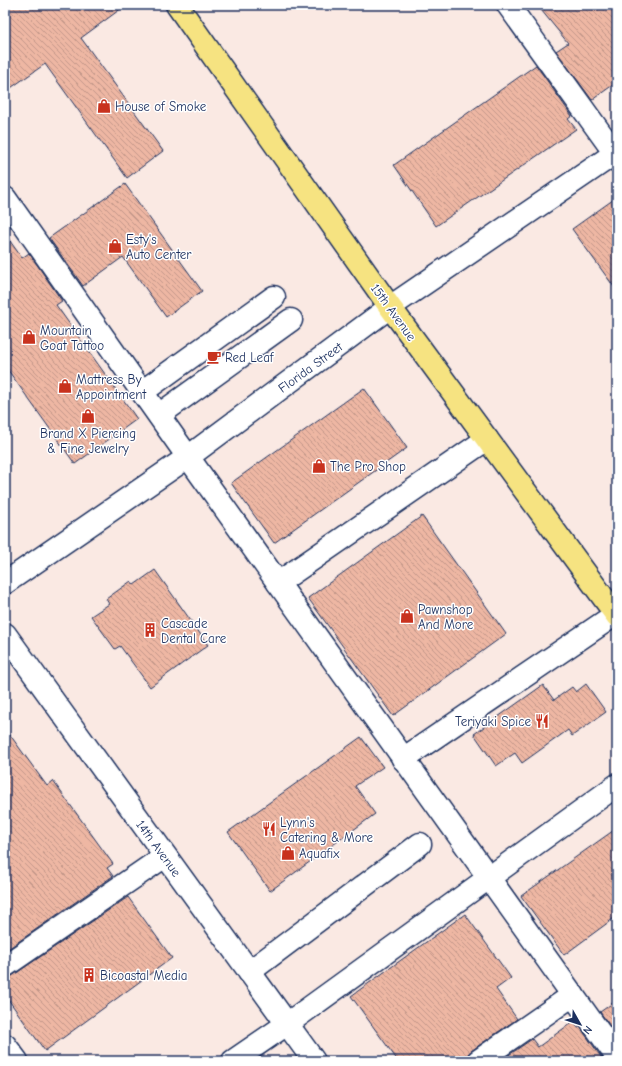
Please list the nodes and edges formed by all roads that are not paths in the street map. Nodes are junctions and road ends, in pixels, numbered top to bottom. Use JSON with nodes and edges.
{"nodes":[{"id":1,"x":176,"y":5,"type":"edge"},
{"id":2,"x":508,"y":5,"type":"edge"},
{"id":3,"x":616,"y":154,"type":"edge"},
{"id":4,"x":5,"y":198,"type":"edge"},
{"id":5,"x":274,"y":297,"type":"dead end"},
{"id":6,"x":390,"y":308,"type":"junction"},
{"id":7,"x":291,"y":320,"type":"dead end"},
{"id":8,"x":142,"y":392,"type":"junction"},
{"id":9,"x":159,"y":415,"type":"junction"},
{"id":10,"x":487,"y":439,"type":"junction"},
{"id":11,"x":188,"y":457,"type":"junction"},
{"id":12,"x":5,"y":583,"type":"edge"},
{"id":13,"x":278,"y":583,"type":"junction"},
{"id":14,"x":616,"y":615,"type":"edge"},
{"id":15,"x":5,"y":634,"type":"edge"},
{"id":16,"x":403,"y":759,"type":"junction"},
{"id":17,"x":617,"y":785,"type":"edge"},
{"id":18,"x":420,"y":844,"type":"dead end"},
{"id":19,"x":165,"y":856,"type":"junction"},
{"id":20,"x":489,"y":878,"type":"junction"},
{"id":21,"x":5,"y":966,"type":"edge"},
{"id":22,"x":249,"y":972,"type":"junction"},
{"id":23,"x":573,"y":995,"type":"junction"},
{"id":24,"x":287,"y":1024,"type":"junction"},
{"id":25,"x":5,"y":1045,"type":"edge"},
{"id":26,"x":617,"y":1056,"type":"edge"},
{"id":27,"x":16,"y":1061,"type":"edge"},
{"id":28,"x":233,"y":1061,"type":"edge"},
{"id":29,"x":314,"y":1061,"type":"edge"},
{"id":30,"x":478,"y":1061,"type":"edge"}],
"edges":[{"from":1,"to":6,"type":"main road","name":"15th Avenue"},
{"from":2,"to":3,"type":"street"},
{"from":3,"to":6,"type":"street","name":"Florida Street"},
{"from":4,"to":8,"type":"street"},
{"from":5,"to":8,"type":"street"},
{"from":6,"to":10,"type":"main road","name":"15th Avenue"},
{"from":6,"to":11,"type":"street","name":"Florida Street"},
{"from":7,"to":9,"type":"street"},
{"from":8,"to":9,"type":"street"},
{"from":9,"to":11,"type":"street"},
{"from":10,"to":13,"type":"street"},
{"from":10,"to":14,"type":"main road","name":"15th Avenue"},
{"from":11,"to":12,"type":"street","name":"Florida Street"},
{"from":11,"to":13,"type":"street"},
{"from":13,"to":16,"type":"street"},
{"from":14,"to":16,"type":"street"},
{"from":15,"to":19,"type":"street","name":"14th Avenue"},
{"from":16,"to":20,"type":"street"},
{"from":17,"to":20,"type":"street"},
{"from":18,"to":22,"type":"street"},
{"from":19,"to":21,"type":"street"},
{"from":19,"to":22,"type":"street","name":"14th Avenue"},
{"from":20,"to":23,"type":"street"},
{"from":20,"to":24,"type":"street"},
{"from":22,"to":24,"type":"street","name":"14th Avenue"},
{"from":23,"to":26,"type":"street"},
{"from":23,"to":30,"type":"street"},
{"from":24,"to":28,"type":"street"},
{"from":24,"to":29,"type":"street","name":"14th Avenue"},
{"from":25,"to":27,"type":"street"}]}
